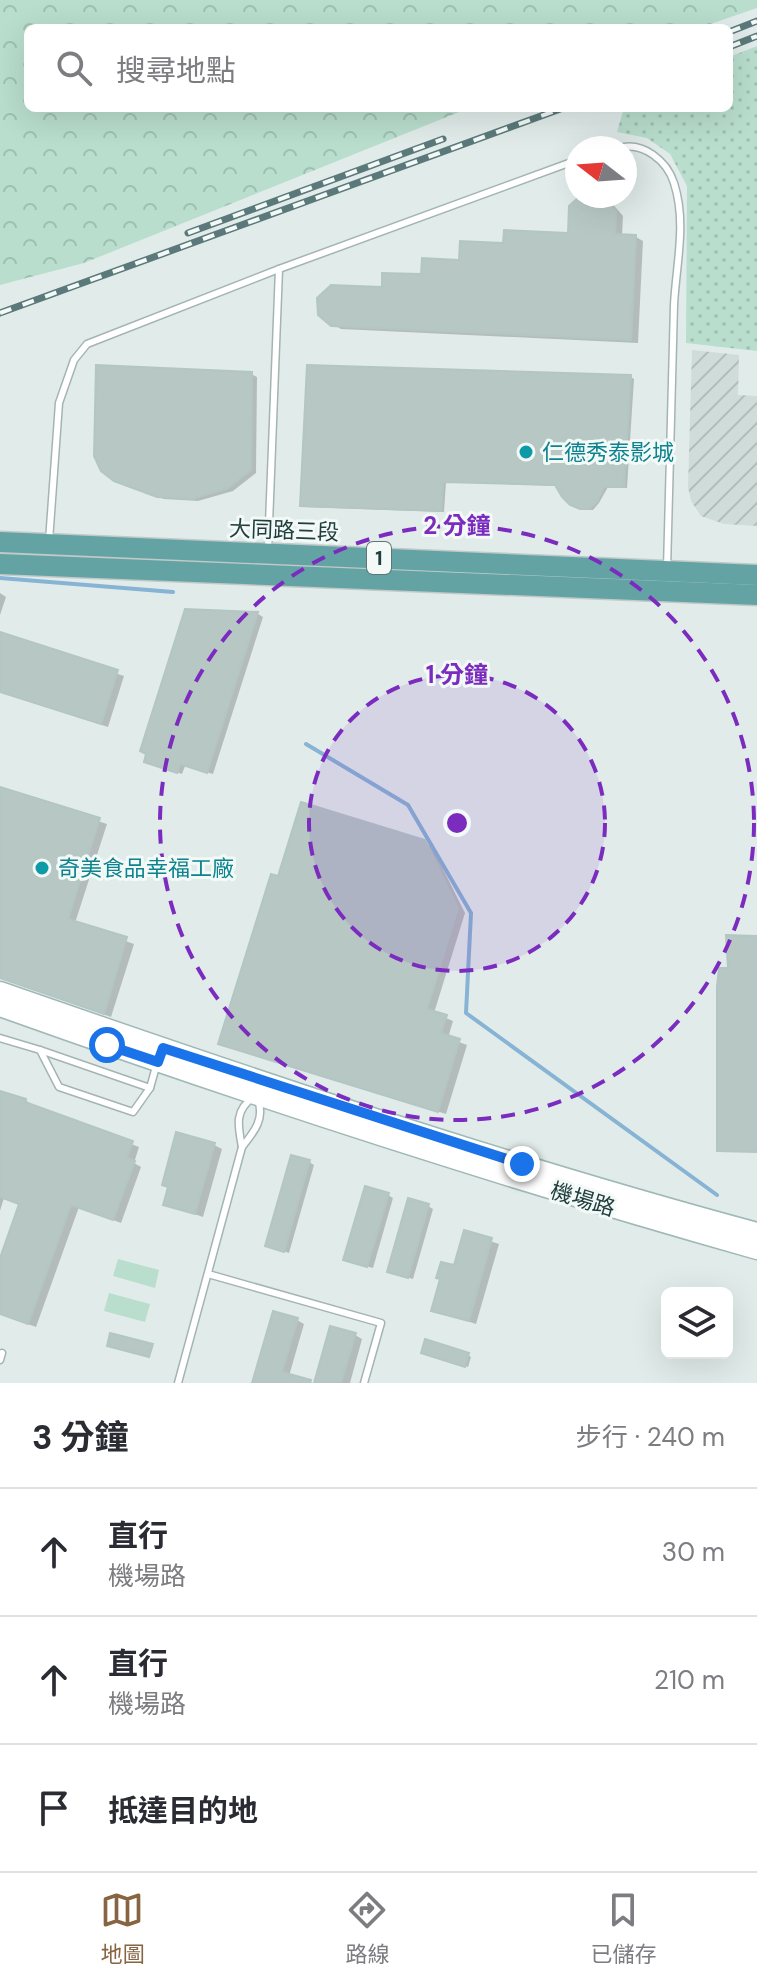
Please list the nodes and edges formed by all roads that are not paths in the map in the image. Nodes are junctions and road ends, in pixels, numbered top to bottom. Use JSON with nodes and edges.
{"nodes":[{"id":1,"x":637,"y":148,"type":"edge"},
{"id":2,"x":565,"y":164,"type":"edge"},
{"id":3,"x":279,"y":269,"type":"junction"},
{"id":4,"x":0,"y":542,"type":"edge"},
{"id":5,"x":49,"y":544,"type":"junction"},
{"id":6,"x":268,"y":553,"type":"junction"},
{"id":7,"x":0,"y":564,"type":"edge"},
{"id":8,"x":48,"y":566,"type":"junction"},
{"id":9,"x":667,"y":570,"type":"junction"},
{"id":10,"x":757,"y":575,"type":"edge"},
{"id":11,"x":666,"y":592,"type":"junction"},
{"id":12,"x":757,"y":595,"type":"edge"},
{"id":13,"x":0,"y":991,"type":"edge"},
{"id":14,"x":0,"y":1007,"type":"edge"},
{"id":15,"x":0,"y":1038,"type":"edge"},
{"id":16,"x":40,"y":1050,"type":"junction"},
{"id":17,"x":160,"y":1055,"type":"junction"},
{"id":18,"x":150,"y":1088,"type":"junction"},
{"id":19,"x":259,"y":1088,"type":"junction"},
{"id":20,"x":242,"y":1147,"type":"junction"},
{"id":21,"x":757,"y":1232,"type":"edge"},
{"id":22,"x":757,"y":1250,"type":"edge"},
{"id":23,"x":208,"y":1274,"type":"junction"},
{"id":24,"x":178,"y":1383,"type":"edge"},
{"id":25,"x":364,"y":1383,"type":"edge"}],
"edges":[{"from":1,"to":9,"type":"lane"},
{"from":2,"to":3,"type":"lane"},
{"from":3,"to":5,"type":"lane"},
{"from":3,"to":6,"type":"lane"},
{"from":4,"to":5,"type":"main road","name":"大同路三段","number":"1"},
{"from":5,"to":6,"type":"main road","name":"大同路三段","number":"1"},
{"from":5,"to":8,"type":"lane"},
{"from":6,"to":9,"type":"main road","name":"大同路三段","number":"1"},
{"from":7,"to":8,"type":"main road","name":"大同路三段","number":"1"},
{"from":8,"to":11,"type":"main road","name":"大同路三段","number":"1"},
{"from":9,"to":10,"type":"main road","name":"大同路三段","number":"1"},
{"from":9,"to":11,"type":"lane"},
{"from":11,"to":12,"type":"main road","name":"大同路三段","number":"1"},
{"from":13,"to":17,"type":"street","name":"機場路"},
{"from":14,"to":17,"type":"street","name":"機場路"},
{"from":15,"to":16,"type":"lane"},
{"from":16,"to":18,"type":"lane"},
{"from":16,"to":18,"type":"lane"},
{"from":17,"to":18,"type":"lane"},
{"from":17,"to":19,"type":"street","name":"機場路"},
{"from":19,"to":20,"type":"lane"},
{"from":19,"to":20,"type":"lane"},
{"from":19,"to":21,"type":"street","name":"機場路"},
{"from":19,"to":22,"type":"street","name":"機場路"},
{"from":20,"to":23,"type":"lane"},
{"from":23,"to":24,"type":"lane"},
{"from":23,"to":25,"type":"lane"}]}
